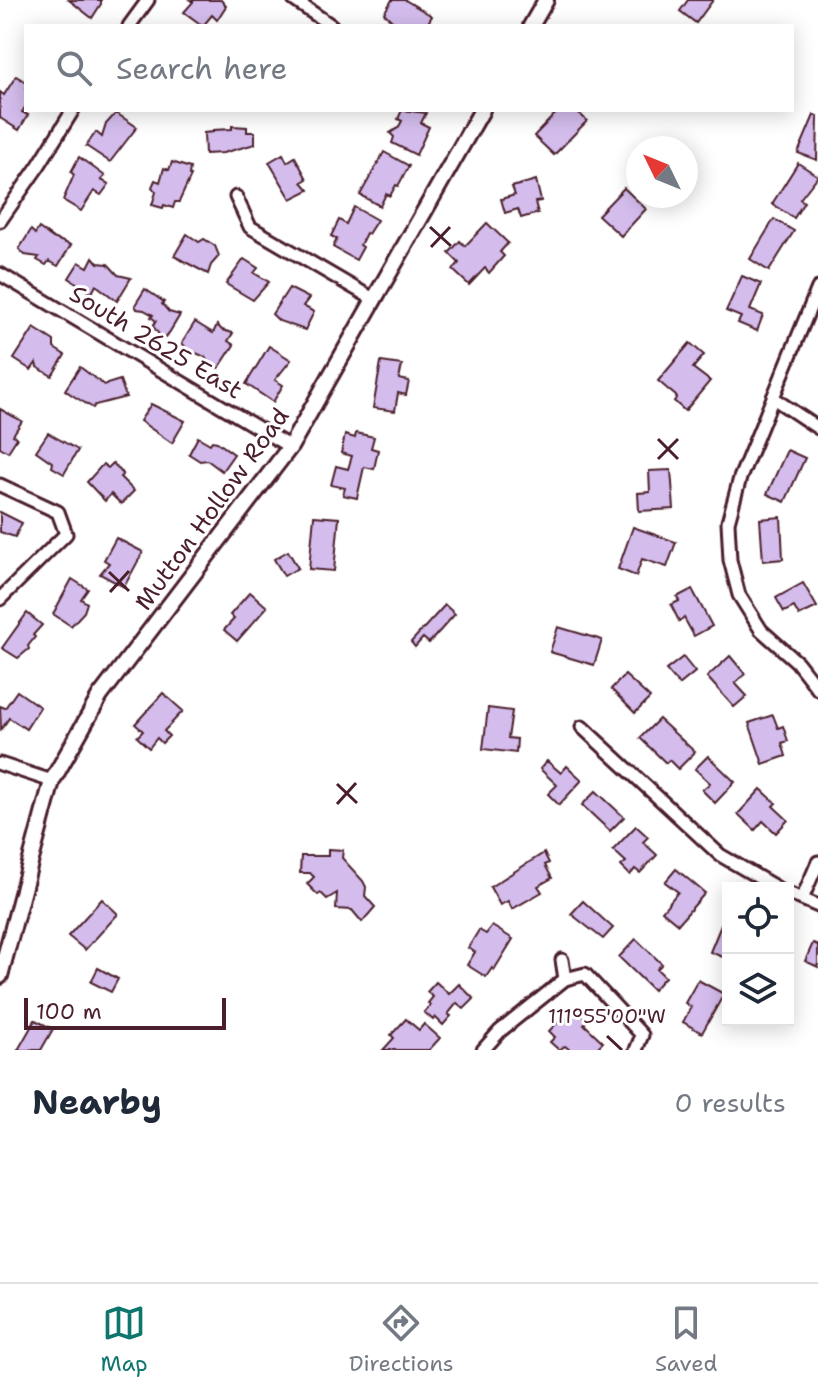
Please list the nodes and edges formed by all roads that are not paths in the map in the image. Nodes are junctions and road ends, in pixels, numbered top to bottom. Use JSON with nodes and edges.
{"nodes":[{"id":1,"x":148,"y":0,"type":"edge"},
{"id":2,"x":294,"y":0,"type":"edge"},
{"id":3,"x":546,"y":0,"type":"edge"},
{"id":4,"x":130,"y":24,"type":"edge"},
{"id":5,"x":329,"y":24,"type":"edge"},
{"id":6,"x":532,"y":24,"type":"edge"},
{"id":7,"x":72,"y":112,"type":"edge"},
{"id":8,"x":481,"y":112,"type":"edge"},
{"id":9,"x":236,"y":197,"type":"dead end"},
{"id":10,"x":0,"y":221,"type":"edge"},
{"id":11,"x":0,"y":274,"type":"edge"},
{"id":12,"x":818,"y":288,"type":"edge"},
{"id":13,"x":375,"y":300,"type":"junction"},
{"id":14,"x":773,"y":398,"type":"junction"},
{"id":15,"x":818,"y":428,"type":"edge"},
{"id":16,"x":290,"y":447,"type":"junction"},
{"id":17,"x":0,"y":485,"type":"edge"},
{"id":18,"x":0,"y":599,"type":"edge"},
{"id":19,"x":818,"y":689,"type":"edge"},
{"id":20,"x":582,"y":727,"type":"dead end"},
{"id":21,"x":0,"y":764,"type":"edge"},
{"id":22,"x":52,"y":781,"type":"junction"},
{"id":23,"x":818,"y":862,"type":"edge"},
{"id":24,"x":767,"y":882,"type":"edge"},
{"id":25,"x":794,"y":896,"type":"edge"},
{"id":26,"x":802,"y":899,"type":"junction"},
{"id":27,"x":818,"y":906,"type":"edge"},
{"id":28,"x":562,"y":960,"type":"dead end"},
{"id":29,"x":0,"y":976,"type":"edge"},
{"id":30,"x":565,"y":979,"type":"junction"},
{"id":31,"x":483,"y":1050,"type":"edge"},
{"id":32,"x":636,"y":1050,"type":"edge"}],
"edges":[{"from":1,"to":4,"type":"street"},
{"from":2,"to":5,"type":"street"},
{"from":3,"to":6,"type":"street"},
{"from":7,"to":10,"type":"street"},
{"from":8,"to":13,"type":"street","name":"Mutton Hollow Road"},
{"from":9,"to":13,"type":"street"},
{"from":11,"to":16,"type":"street","name":"South 2625 East"},
{"from":12,"to":14,"type":"street"},
{"from":13,"to":16,"type":"street","name":"Mutton Hollow Road"},
{"from":14,"to":15,"type":"street"},
{"from":14,"to":19,"type":"street"},
{"from":16,"to":22,"type":"street","name":"Mutton Hollow Road"},
{"from":17,"to":18,"type":"street"},
{"from":20,"to":24,"type":"street"},
{"from":21,"to":22,"type":"street"},
{"from":22,"to":29,"type":"street","name":"Mutton Hollow Road"},
{"from":23,"to":26,"type":"street"},
{"from":25,"to":26,"type":"street"},
{"from":26,"to":27,"type":"street"},
{"from":28,"to":30,"type":"street"},
{"from":30,"to":31,"type":"street"},
{"from":30,"to":32,"type":"street"}]}
